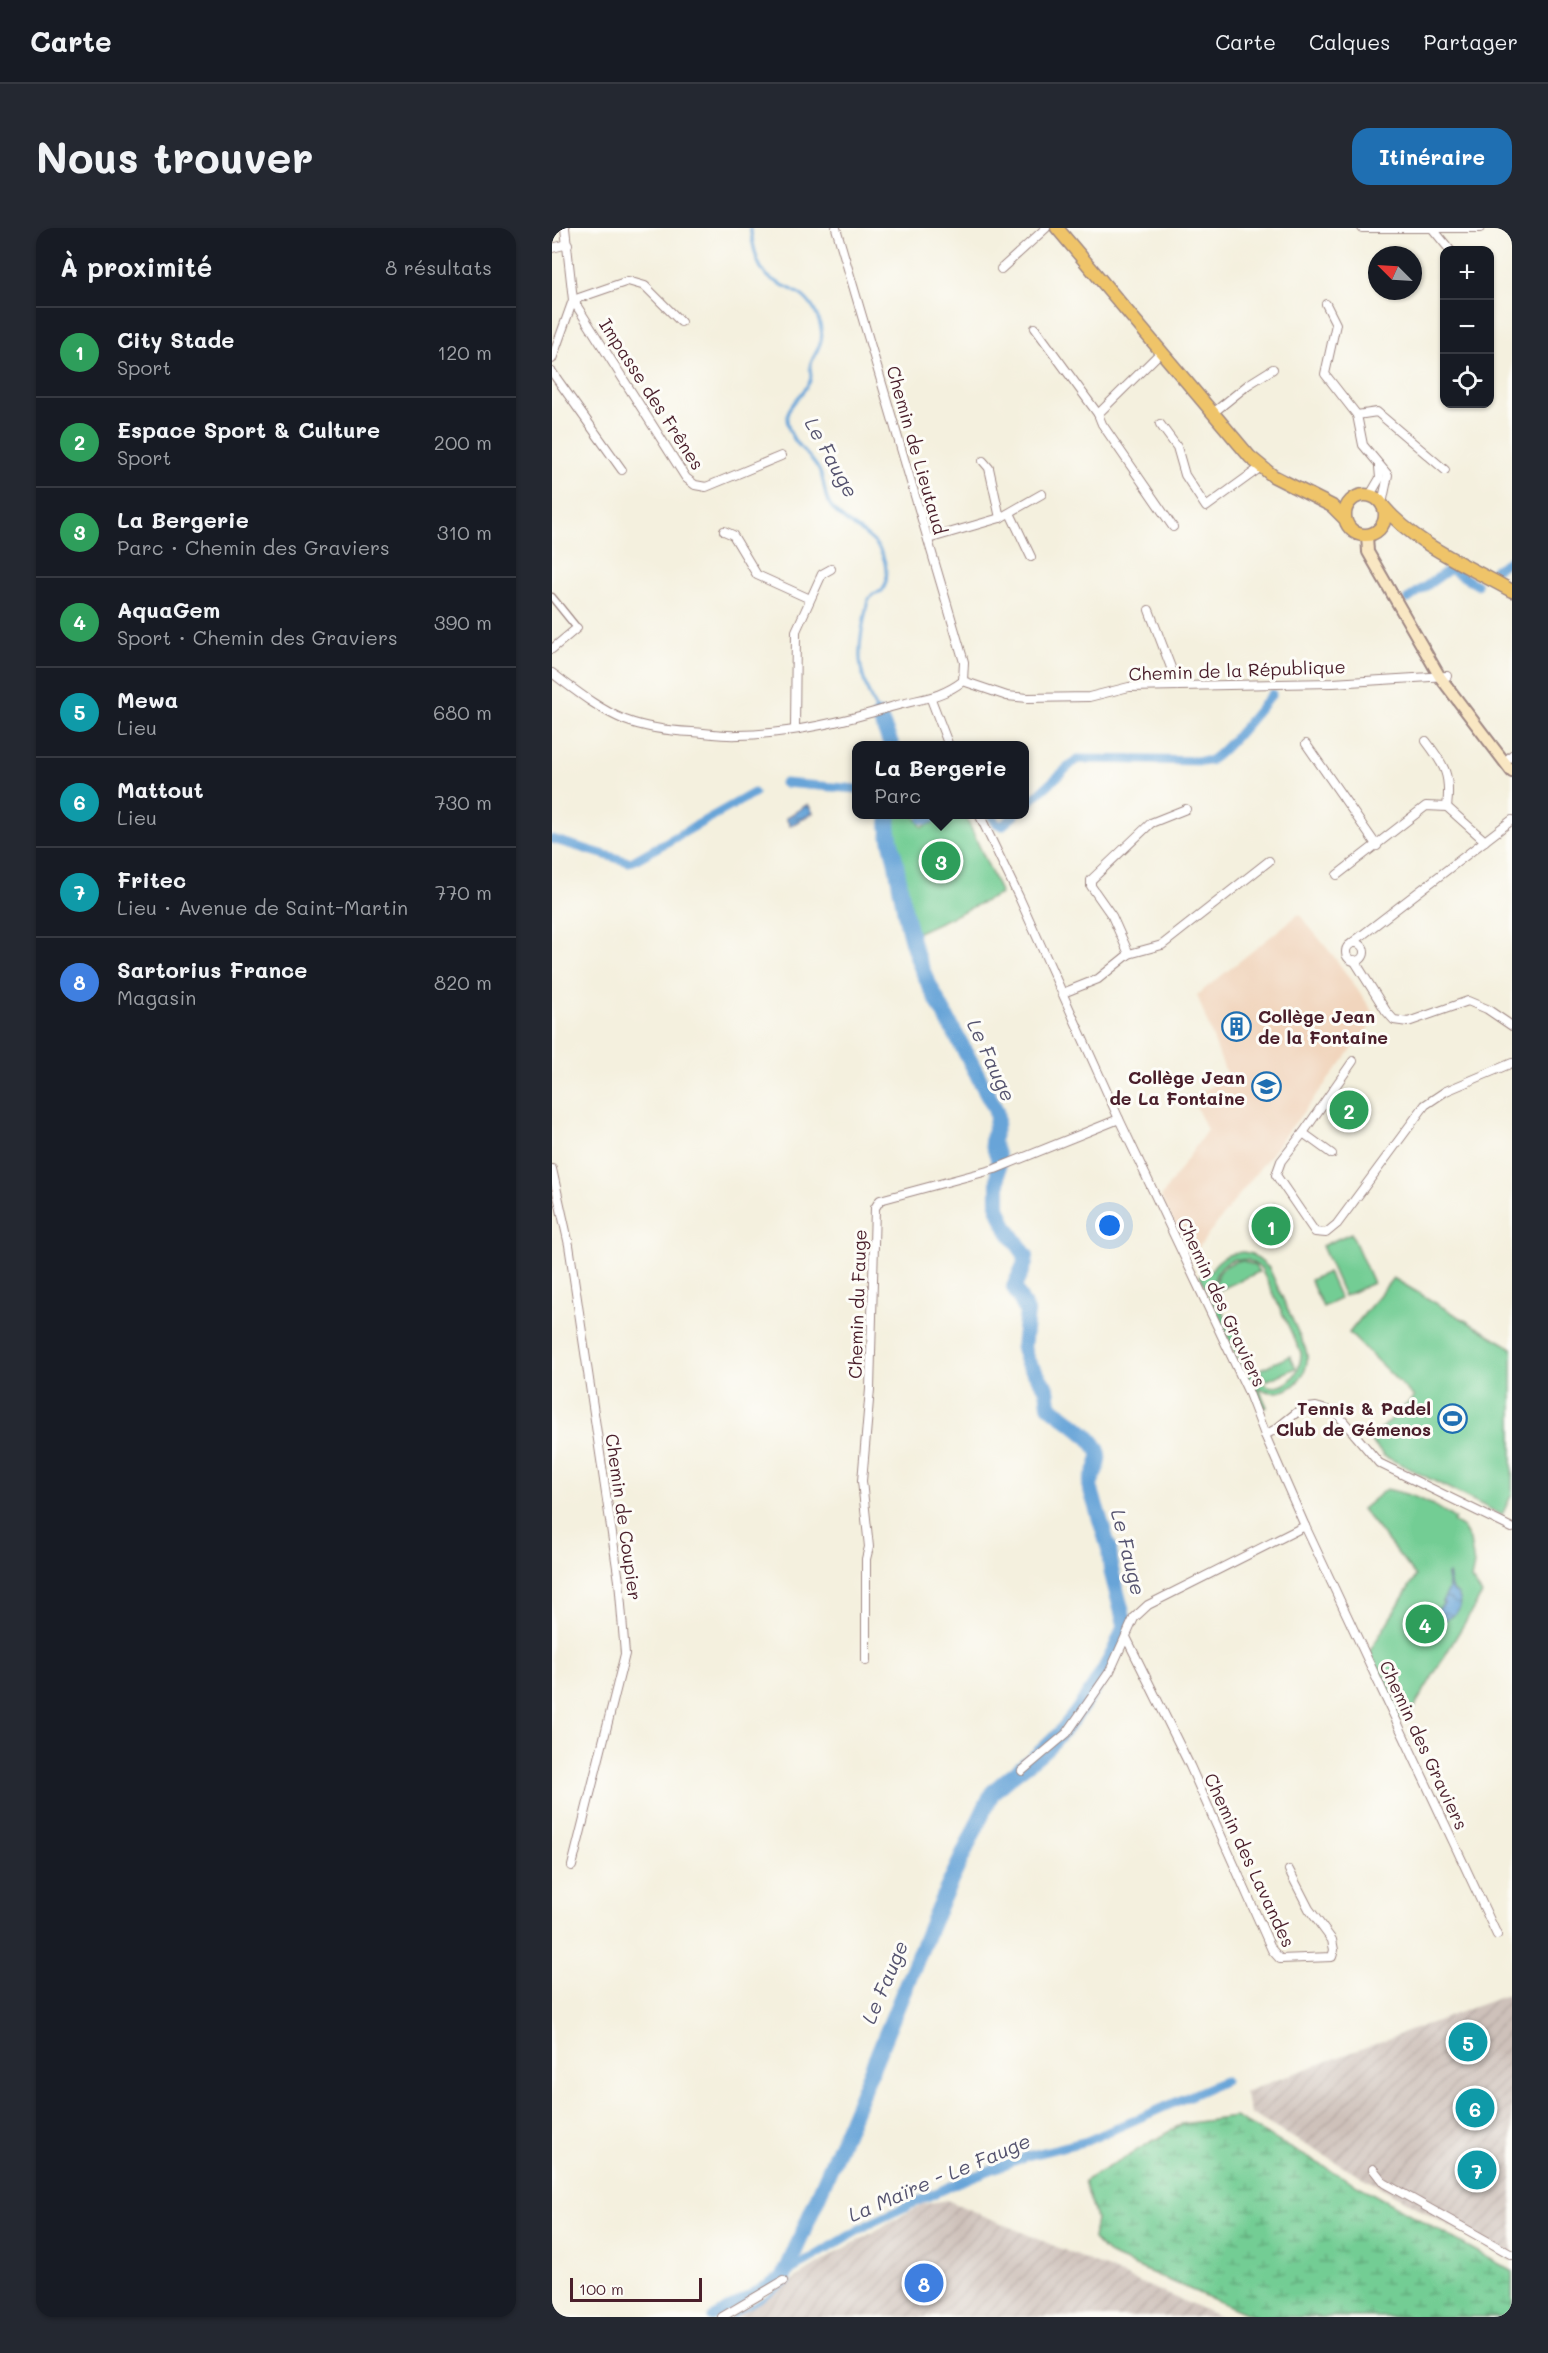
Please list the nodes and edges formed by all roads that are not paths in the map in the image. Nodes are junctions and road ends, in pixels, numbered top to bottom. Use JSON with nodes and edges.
{"nodes":[{"id":1,"x":565,"y":228,"type":"edge"},
{"id":2,"x":836,"y":228,"type":"edge"},
{"id":3,"x":1046,"y":228,"type":"edge"},
{"id":4,"x":1057,"y":228,"type":"edge"},
{"id":5,"x":1362,"y":228,"type":"edge"},
{"id":6,"x":1432,"y":228,"type":"edge"},
{"id":7,"x":1480,"y":228,"type":"edge"},
{"id":8,"x":568,"y":244,"type":"junction"},
{"id":9,"x":1447,"y":246,"type":"edge"},
{"id":10,"x":552,"y":248,"type":"edge"},
{"id":11,"x":1001,"y":269,"type":"dead end"},
{"id":12,"x":573,"y":300,"type":"junction"},
{"id":13,"x":1326,"y":304,"type":"dead end"},
{"id":14,"x":681,"y":322,"type":"dead end"},
{"id":15,"x":1035,"y":328,"type":"dead end"},
{"id":16,"x":1162,"y":351,"type":"junction"},
{"id":17,"x":552,"y":359,"type":"edge"},
{"id":18,"x":1273,"y":369,"type":"dead end"},
{"id":19,"x":552,"y":372,"type":"edge"},
{"id":20,"x":1214,"y":413,"type":"junction"},
{"id":21,"x":1098,"y":414,"type":"junction"},
{"id":22,"x":1357,"y":415,"type":"junction"},
{"id":23,"x":1160,"y":424,"type":"dead end"},
{"id":24,"x":781,"y":456,"type":"dead end"},
{"id":25,"x":982,"y":461,"type":"dead end"},
{"id":26,"x":1379,"y":465,"type":"junction"},
{"id":27,"x":1261,"y":467,"type":"junction"},
{"id":28,"x":622,"y":470,"type":"dead end"},
{"id":29,"x":1445,"y":470,"type":"dead end"},
{"id":30,"x":1042,"y":494,"type":"dead end"},
{"id":31,"x":1370,"y":495,"type":"junction"},
{"id":32,"x":1315,"y":496,"type":"junction"},
{"id":33,"x":1353,"y":499,"type":"junction"},
{"id":34,"x":1382,"y":505,"type":"junction"},
{"id":35,"x":1010,"y":513,"type":"junction"},
{"id":36,"x":1000,"y":518,"type":"junction"},
{"id":37,"x":1346,"y":519,"type":"junction"},
{"id":38,"x":1173,"y":527,"type":"dead end"},
{"id":39,"x":724,"y":531,"type":"dead end"},
{"id":40,"x":1373,"y":532,"type":"junction"},
{"id":41,"x":1414,"y":536,"type":"junction"},
{"id":42,"x":928,"y":539,"type":"junction"},
{"id":43,"x":1031,"y":558,"type":"dead end"},
{"id":44,"x":831,"y":569,"type":"dead end"},
{"id":45,"x":1512,"y":591,"type":"edge"},
{"id":46,"x":552,"y":597,"type":"edge"},
{"id":47,"x":810,"y":599,"type":"junction"},
{"id":48,"x":1149,"y":610,"type":"dead end"},
{"id":49,"x":578,"y":628,"type":"joint"},
{"id":50,"x":552,"y":650,"type":"edge"},
{"id":51,"x":552,"y":673,"type":"edge"},
{"id":52,"x":1443,"y":676,"type":"junction"},
{"id":53,"x":963,"y":681,"type":"junction"},
{"id":54,"x":1178,"y":686,"type":"junction"},
{"id":55,"x":932,"y":699,"type":"junction"},
{"id":56,"x":795,"y":729,"type":"junction"},
{"id":57,"x":947,"y":741,"type":"edge"},
{"id":58,"x":1426,"y":741,"type":"dead end"},
{"id":59,"x":1306,"y":744,"type":"dead end"},
{"id":60,"x":1511,"y":758,"type":"edge"},
{"id":61,"x":1512,"y":772,"type":"edge"},
{"id":62,"x":1447,"y":807,"type":"junction"},
{"id":63,"x":1186,"y":809,"type":"dead end"},
{"id":64,"x":981,"y":819,"type":"edge"},
{"id":65,"x":1512,"y":820,"type":"edge"},
{"id":66,"x":1485,"y":841,"type":"junction"},
{"id":67,"x":1377,"y":846,"type":"junction"},
{"id":68,"x":1269,"y":861,"type":"dead end"},
{"id":69,"x":1337,"y":875,"type":"dead end"},
{"id":70,"x":1352,"y":944,"type":"junction"},
{"id":71,"x":1129,"y":954,"type":"junction"},
{"id":72,"x":1354,"y":960,"type":"junction"},
{"id":73,"x":1063,"y":993,"type":"junction"},
{"id":74,"x":1512,"y":1026,"type":"edge"},
{"id":75,"x":1353,"y":1061,"type":"dead end"},
{"id":76,"x":1512,"y":1063,"type":"edge"},
{"id":77,"x":1119,"y":1119,"type":"junction"},
{"id":78,"x":1303,"y":1133,"type":"junction"},
{"id":79,"x":1332,"y":1154,"type":"dead end"},
{"id":80,"x":552,"y":1169,"type":"edge"},
{"id":81,"x":1265,"y":1435,"type":"junction"},
{"id":82,"x":1305,"y":1526,"type":"junction"},
{"id":83,"x":1512,"y":1528,"type":"edge"},
{"id":84,"x":1126,"y":1637,"type":"junction"},
{"id":85,"x":866,"y":1661,"type":"dead end"},
{"id":86,"x":1023,"y":1771,"type":"dead end"},
{"id":87,"x":572,"y":1866,"type":"dead end"},
{"id":88,"x":1289,"y":1870,"type":"dead end"},
{"id":89,"x":1497,"y":1935,"type":"dead end"},
{"id":90,"x":1373,"y":2169,"type":"dead end"},
{"id":91,"x":1512,"y":2255,"type":"edge"},
{"id":92,"x":783,"y":2281,"type":"dead end"},
{"id":93,"x":722,"y":2317,"type":"edge"}],
"edges":[{"from":1,"to":8,"type":"street"},
{"from":2,"to":42,"type":"street","name":"Chemin de Lieutaud"},
{"from":3,"to":11,"type":"street"},
{"from":4,"to":16,"type":"main road"},
{"from":5,"to":6,"type":"street"},
{"from":6,"to":7,"type":"street"},
{"from":6,"to":9,"type":"street"},
{"from":8,"to":10,"type":"street"},
{"from":8,"to":12,"type":"street"},
{"from":12,"to":14,"type":"street"},
{"from":12,"to":17,"type":"street"},
{"from":12,"to":24,"type":"street","name":"Impasse des Frênes"},
{"from":13,"to":22,"type":"street"},
{"from":15,"to":21,"type":"street"},
{"from":16,"to":20,"type":"main road"},
{"from":16,"to":21,"type":"street"},
{"from":18,"to":20,"type":"street"},
{"from":19,"to":28,"type":"street"},
{"from":20,"to":27,"type":"main road"},
{"from":21,"to":38,"type":"street"},
{"from":22,"to":26,"type":"street"},
{"from":22,"to":29,"type":"street"},
{"from":23,"to":27,"type":"street"},
{"from":25,"to":36,"type":"street"},
{"from":26,"to":31,"type":"street"},
{"from":26,"to":34,"type":"street"},
{"from":27,"to":32,"type":"main road"},
{"from":30,"to":35,"type":"street"},
{"from":31,"to":33,"type":"main road"},
{"from":31,"to":34,"type":"main road"},
{"from":32,"to":33,"type":"main road"},
{"from":32,"to":37,"type":"main road"},
{"from":33,"to":37,"type":"main road"},
{"from":34,"to":40,"type":"main road"},
{"from":34,"to":41,"type":"main road"},
{"from":35,"to":36,"type":"street"},
{"from":35,"to":43,"type":"street"},
{"from":36,"to":42,"type":"street"},
{"from":37,"to":40,"type":"main road"},
{"from":39,"to":47,"type":"street"},
{"from":40,"to":41,"type":"main road"},
{"from":40,"to":52,"type":"main road"},
{"from":41,"to":45,"type":"main road"},
{"from":42,"to":53,"type":"street","name":"Chemin de Lieutaud"},
{"from":44,"to":47,"type":"street"},
{"from":46,"to":49,"type":"street"},
{"from":47,"to":56,"type":"street"},
{"from":48,"to":54,"type":"street"},
{"from":49,"to":50,"type":"street"},
{"from":51,"to":56,"type":"street"},
{"from":52,"to":54,"type":"street","name":"Chemin de la République"},
{"from":52,"to":60,"type":"main road"},
{"from":52,"to":61,"type":"main road"},
{"from":53,"to":54,"type":"street","name":"Chemin de la République"},
{"from":53,"to":55,"type":"street"},
{"from":55,"to":56,"type":"street"},
{"from":55,"to":57,"type":"street"},
{"from":58,"to":62,"type":"street"},
{"from":59,"to":67,"type":"street"},
{"from":62,"to":66,"type":"street"},
{"from":62,"to":67,"type":"street"},
{"from":63,"to":71,"type":"street"},
{"from":64,"to":73,"type":"street","name":"Chemin des Graviers"},
{"from":65,"to":66,"type":"street"},
{"from":66,"to":70,"type":"street"},
{"from":67,"to":69,"type":"street"},
{"from":68,"to":71,"type":"street"},
{"from":70,"to":72,"type":"street"},
{"from":70,"to":72,"type":"street"},
{"from":71,"to":73,"type":"street"},
{"from":72,"to":74,"type":"street"},
{"from":73,"to":77,"type":"street","name":"Chemin des Graviers"},
{"from":75,"to":78,"type":"street"},
{"from":76,"to":78,"type":"street"},
{"from":77,"to":81,"type":"street","name":"Chemin des Graviers"},
{"from":77,"to":85,"type":"street","name":"Chemin du Fauge"},
{"from":78,"to":79,"type":"street"},
{"from":80,"to":87,"type":"street","name":"Chemin de Coupier"},
{"from":81,"to":82,"type":"street","name":"Chemin des Graviers"},
{"from":81,"to":83,"type":"street"},
{"from":82,"to":84,"type":"street"},
{"from":82,"to":89,"type":"street","name":"Chemin des Graviers"},
{"from":84,"to":86,"type":"street"},
{"from":84,"to":88,"type":"street","name":"Chemin des Lavandes"},
{"from":90,"to":91,"type":"street"},
{"from":92,"to":93,"type":"street"}]}
